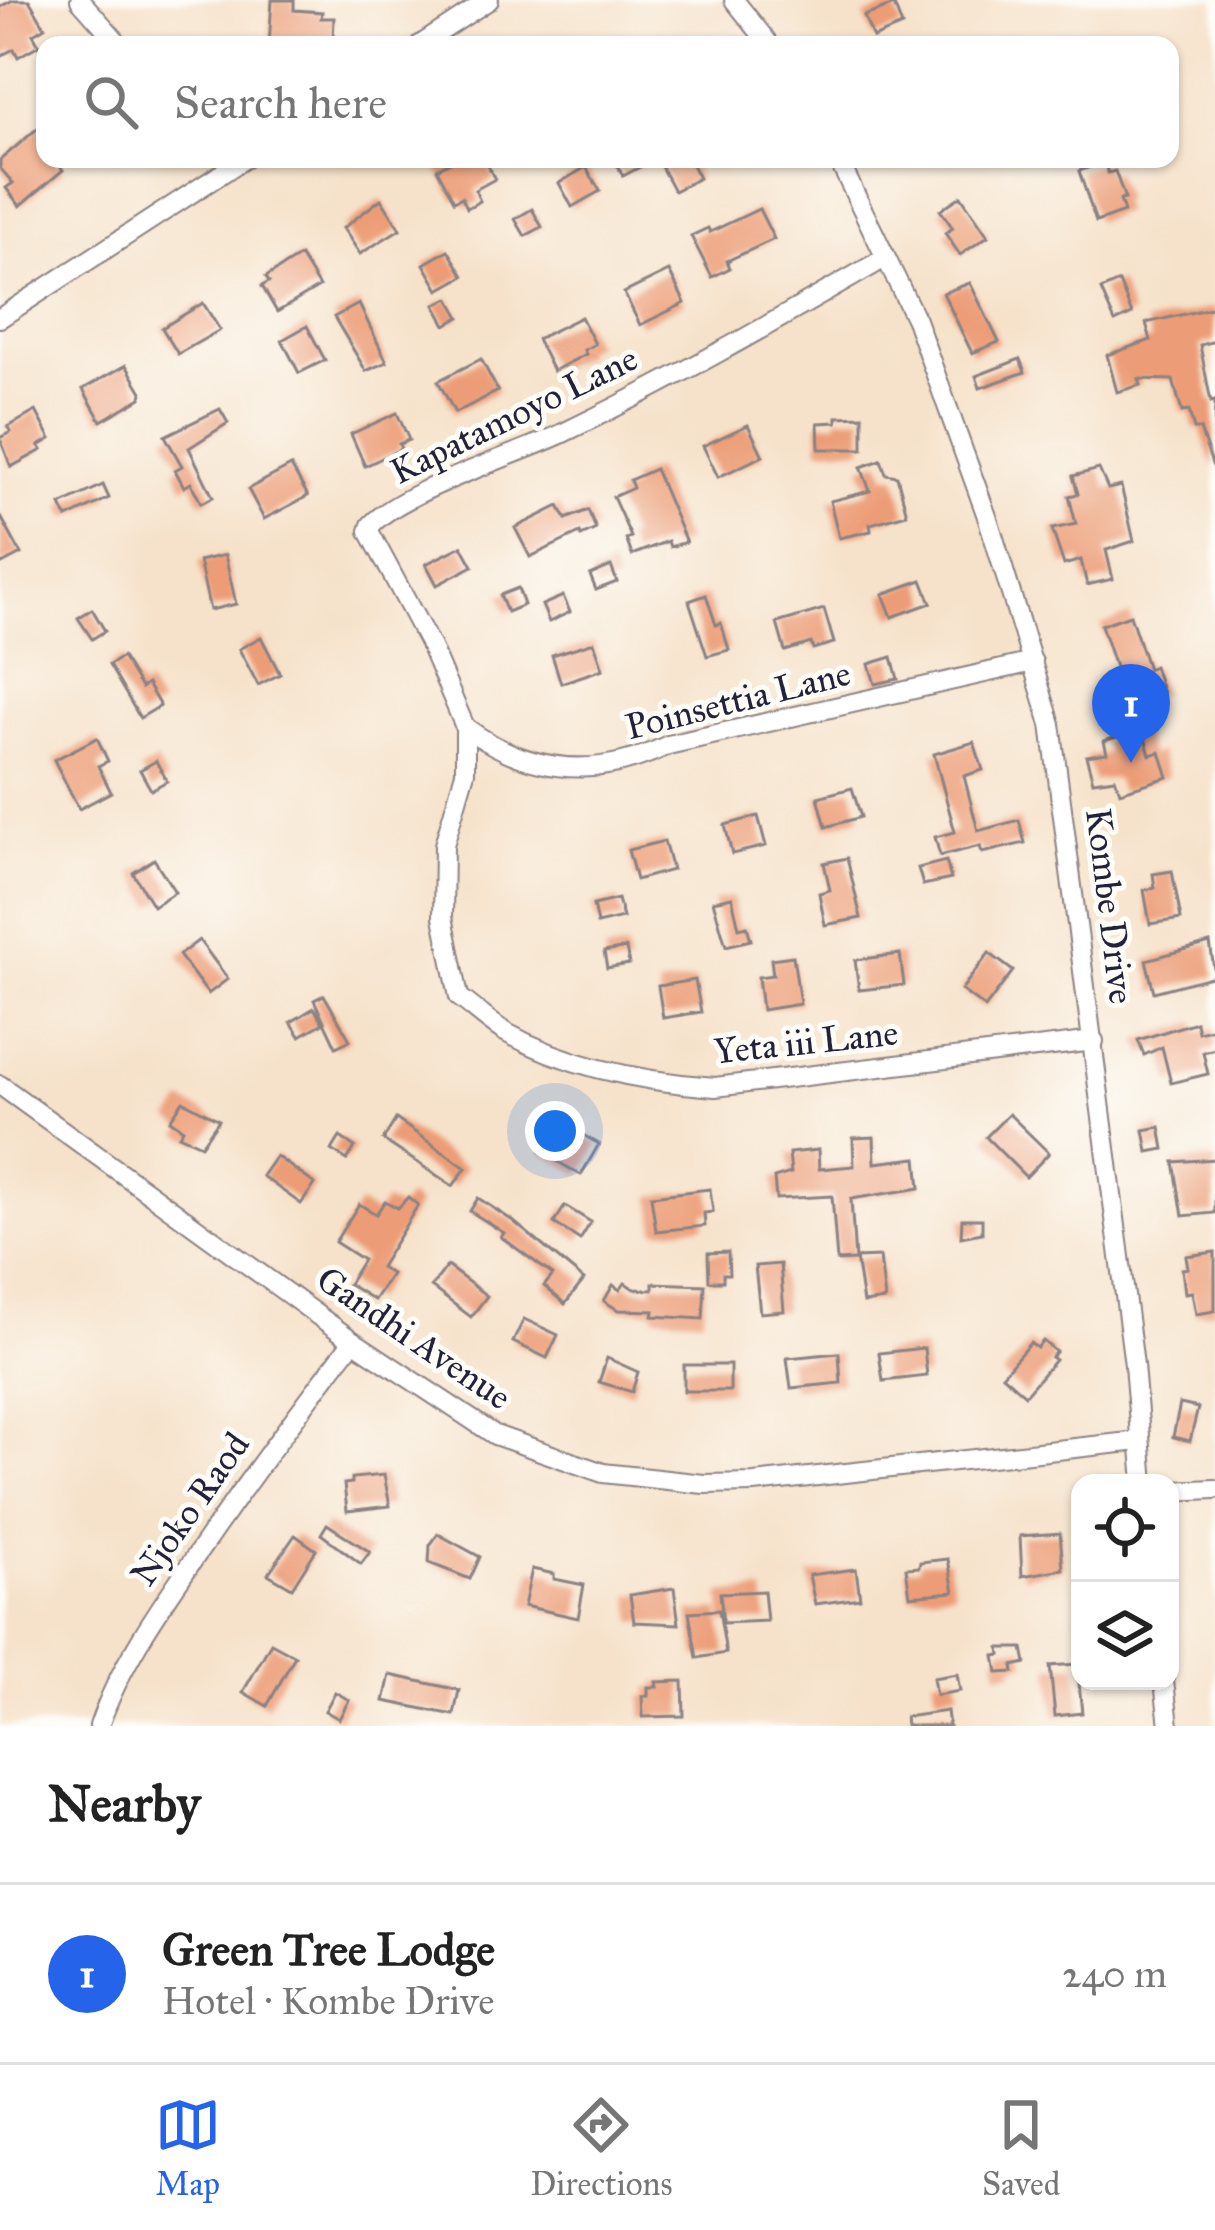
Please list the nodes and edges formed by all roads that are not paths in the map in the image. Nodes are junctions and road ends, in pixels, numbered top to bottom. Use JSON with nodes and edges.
{"nodes":[{"id":1,"x":80,"y":0,"type":"edge"},
{"id":2,"x":489,"y":0,"type":"edge"},
{"id":3,"x":734,"y":0,"type":"edge"},
{"id":4,"x":112,"y":36,"type":"edge"},
{"id":5,"x":434,"y":36,"type":"edge"},
{"id":6,"x":763,"y":36,"type":"edge"},
{"id":7,"x":213,"y":168,"type":"edge"},
{"id":8,"x":842,"y":168,"type":"edge"},
{"id":9,"x":885,"y":258,"type":"junction"},
{"id":10,"x":0,"y":318,"type":"edge"},
{"id":11,"x":1033,"y":662,"type":"junction"},
{"id":12,"x":465,"y":727,"type":"junction"},
{"id":13,"x":1094,"y":1041,"type":"junction"},
{"id":14,"x":0,"y":1085,"type":"edge"},
{"id":15,"x":353,"y":1341,"type":"junction"},
{"id":16,"x":1139,"y":1441,"type":"junction"},
{"id":17,"x":1143,"y":1474,"type":"edge"},
{"id":18,"x":1215,"y":1489,"type":"edge"},
{"id":19,"x":1179,"y":1491,"type":"edge"},
{"id":20,"x":1165,"y":1690,"type":"edge"},
{"id":21,"x":99,"y":1726,"type":"edge"},
{"id":22,"x":1169,"y":1726,"type":"edge"}],
"edges":[{"from":1,"to":4,"type":"street"},
{"from":2,"to":5,"type":"street"},
{"from":3,"to":6,"type":"street"},
{"from":7,"to":10,"type":"street"},
{"from":8,"to":9,"type":"street","name":"Kombe Drive"},
{"from":9,"to":11,"type":"street","name":"Kombe Drive"},
{"from":9,"to":12,"type":"street","name":"Kapatamoyo Lane"},
{"from":11,"to":12,"type":"street","name":"Poinsettia Lane"},
{"from":11,"to":13,"type":"street","name":"Kombe Drive"},
{"from":12,"to":13,"type":"street","name":"Yeta iii Lane"},
{"from":13,"to":16,"type":"street","name":"Kombe Drive"},
{"from":14,"to":15,"type":"street","name":"Gandhi Avenue"},
{"from":15,"to":16,"type":"street","name":"Gandhi Avenue"},
{"from":15,"to":21,"type":"street","name":"Njoko Raod"},
{"from":16,"to":17,"type":"street","name":"Kombe Drive"},
{"from":18,"to":19,"type":"street"},
{"from":20,"to":22,"type":"street"}]}
